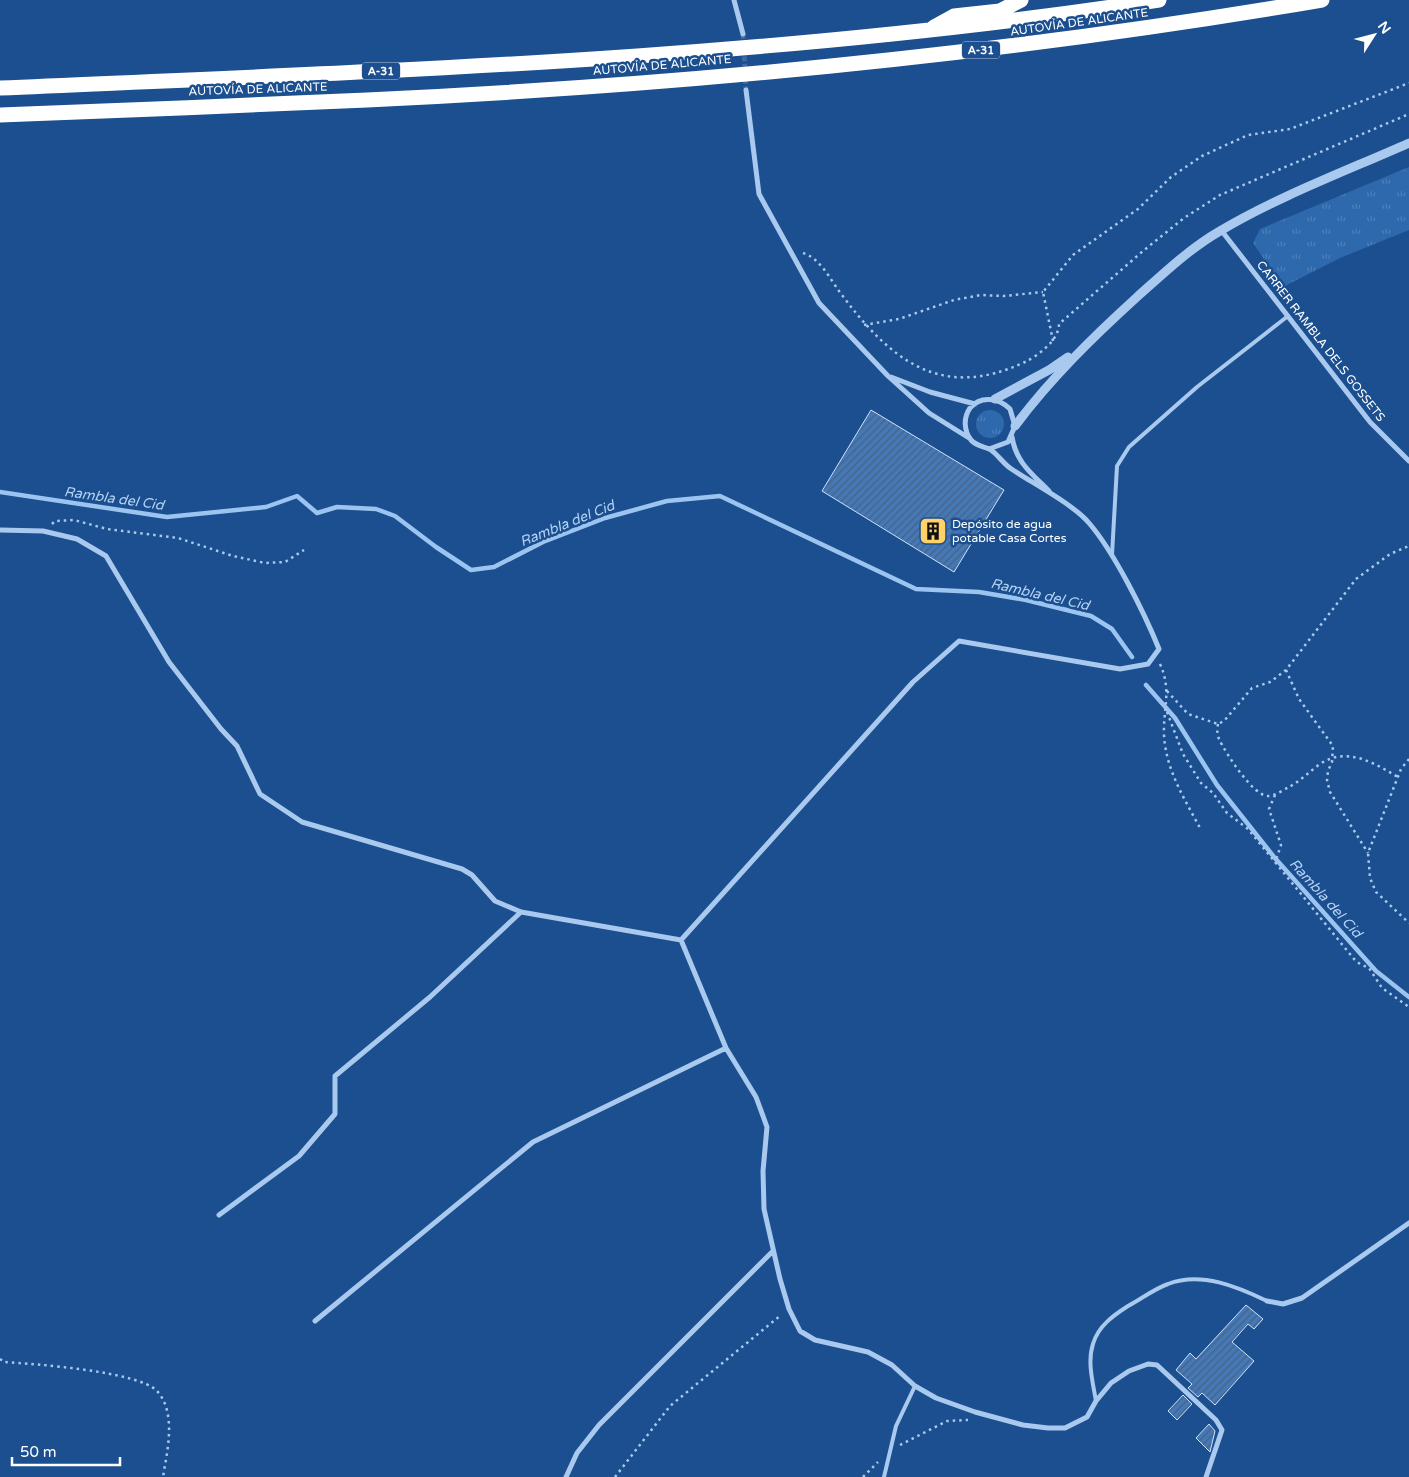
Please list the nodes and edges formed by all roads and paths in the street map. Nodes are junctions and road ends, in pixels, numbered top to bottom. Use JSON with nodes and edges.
{"nodes":[{"id":1,"x":734,"y":0,"type":"edge"},
{"id":2,"x":1022,"y":0,"type":"edge"},
{"id":3,"x":1159,"y":0,"type":"edge"},
{"id":4,"x":1322,"y":0,"type":"edge"},
{"id":5,"x":927,"y":31,"type":"junction"},
{"id":6,"x":743,"y":34,"type":"tunnel mouth"},
{"id":7,"x":1409,"y":83,"type":"edge"},
{"id":8,"x":0,"y":88,"type":"edge"},
{"id":9,"x":746,"y":90,"type":"tunnel mouth"},
{"id":10,"x":1409,"y":114,"type":"edge"},
{"id":11,"x":0,"y":115,"type":"edge"},
{"id":12,"x":1409,"y":143,"type":"edge"},
{"id":13,"x":1221,"y":230,"type":"junction"},
{"id":14,"x":800,"y":253,"type":"dead end"},
{"id":15,"x":1042,"y":292,"type":"junction"},
{"id":16,"x":1288,"y":316,"type":"junction"},
{"id":17,"x":864,"y":324,"type":"junction"},
{"id":18,"x":1053,"y":341,"type":"junction"},
{"id":19,"x":1083,"y":346,"type":"junction"},
{"id":20,"x":888,"y":376,"type":"junction"},
{"id":21,"x":995,"y":399,"type":"junction"},
{"id":22,"x":975,"y":404,"type":"junction"},
{"id":23,"x":1015,"y":426,"type":"junction"},
{"id":24,"x":1012,"y":437,"type":"junction"},
{"id":25,"x":970,"y":439,"type":"junction"},
{"id":26,"x":989,"y":449,"type":"junction"},
{"id":27,"x":1409,"y":461,"type":"edge"},
{"id":28,"x":1059,"y":500,"type":"junction"},
{"id":29,"x":0,"y":530,"type":"edge"},
{"id":30,"x":43,"y":532,"type":"junction"},
{"id":31,"x":1409,"y":546,"type":"edge"},
{"id":32,"x":304,"y":550,"type":"dead end"},
{"id":33,"x":1112,"y":557,"type":"junction"},
{"id":34,"x":1156,"y":653,"type":"junction"},
{"id":35,"x":1286,"y":670,"type":"junction"},
{"id":36,"x":1167,"y":691,"type":"junction"},
{"id":37,"x":1167,"y":712,"type":"junction"},
{"id":38,"x":1218,"y":724,"type":"junction"},
{"id":39,"x":1333,"y":758,"type":"junction"},
{"id":40,"x":1409,"y":759,"type":"edge"},
{"id":41,"x":1398,"y":777,"type":"junction"},
{"id":42,"x":1275,"y":794,"type":"junction"},
{"id":43,"x":1200,"y":828,"type":"dead end"},
{"id":44,"x":1368,"y":853,"type":"junction"},
{"id":45,"x":1275,"y":863,"type":"junction"},
{"id":46,"x":521,"y":912,"type":"junction"},
{"id":47,"x":1409,"y":923,"type":"edge"},
{"id":48,"x":681,"y":940,"type":"junction"},
{"id":49,"x":1409,"y":1007,"type":"edge"},
{"id":50,"x":726,"y":1048,"type":"junction"},
{"id":51,"x":219,"y":1215,"type":"dead end"},
{"id":52,"x":1409,"y":1223,"type":"edge"},
{"id":53,"x":773,"y":1251,"type":"junction"},
{"id":54,"x":1267,"y":1300,"type":"joint"},
{"id":55,"x":789,"y":1309,"type":"junction"},
{"id":56,"x":316,"y":1321,"type":"dead end"},
{"id":57,"x":0,"y":1359,"type":"edge"},
{"id":58,"x":915,"y":1386,"type":"junction"},
{"id":59,"x":1096,"y":1401,"type":"junction"},
{"id":60,"x":976,"y":1422,"type":"dead end"},
{"id":61,"x":890,"y":1450,"type":"junction"},
{"id":62,"x":163,"y":1477,"type":"edge"},
{"id":63,"x":566,"y":1477,"type":"edge"},
{"id":64,"x":615,"y":1477,"type":"edge"},
{"id":65,"x":884,"y":1477,"type":"edge"},
{"id":66,"x":1206,"y":1477,"type":"edge"}],
"edges":[{"from":1,"to":6,"type":"street"},
{"from":2,"to":5,"type":"highway"},
{"from":3,"to":5,"type":"highway","name":"AUTOVÍA DE ALICANTE","number":"A-31"},
{"from":4,"to":11,"type":"highway","name":"AUTOVÍA DE ALICANTE","number":"A-31"},
{"from":5,"to":8,"type":"highway","name":"AUTOVÍA DE ALICANTE","number":"A-31"},
{"from":7,"to":15,"type":"path"},
{"from":9,"to":20,"type":"street"},
{"from":10,"to":18,"type":"path"},
{"from":12,"to":13,"type":"street"},
{"from":13,"to":16,"type":"street","name":"CARRER RAMBLA DELS GOSSETS"},
{"from":13,"to":19,"type":"street"},
{"from":14,"to":17,"type":"path"},
{"from":15,"to":17,"type":"path"},
{"from":15,"to":18,"type":"path"},
{"from":16,"to":27,"type":"street","name":"CARRER RAMBLA DELS GOSSETS"},
{"from":16,"to":33,"type":"lane"},
{"from":17,"to":18,"type":"path"},
{"from":19,"to":21,"type":"street"},
{"from":19,"to":23,"type":"street"},
{"from":20,"to":22,"type":"street"},
{"from":20,"to":25,"type":"street"},
{"from":21,"to":22,"type":"street"},
{"from":21,"to":23,"type":"street"},
{"from":22,"to":25,"type":"street"},
{"from":23,"to":24,"type":"street"},
{"from":24,"to":26,"type":"street"},
{"from":24,"to":28,"type":"street"},
{"from":25,"to":26,"type":"street"},
{"from":26,"to":28,"type":"street"},
{"from":28,"to":33,"type":"street"},
{"from":29,"to":30,"type":"street"},
{"from":30,"to":32,"type":"path"},
{"from":30,"to":46,"type":"street"},
{"from":31,"to":35,"type":"path"},
{"from":33,"to":34,"type":"street"},
{"from":34,"to":36,"type":"path"},
{"from":34,"to":48,"type":"street"},
{"from":35,"to":38,"type":"path"},
{"from":35,"to":39,"type":"path"},
{"from":36,"to":37,"type":"path"},
{"from":36,"to":38,"type":"path"},
{"from":37,"to":43,"type":"path"},
{"from":37,"to":45,"type":"path"},
{"from":38,"to":42,"type":"path"},
{"from":39,"to":41,"type":"path"},
{"from":39,"to":42,"type":"path"},
{"from":39,"to":44,"type":"path"},
{"from":40,"to":41,"type":"path"},
{"from":41,"to":44,"type":"path"},
{"from":42,"to":45,"type":"path"},
{"from":44,"to":47,"type":"path"},
{"from":45,"to":49,"type":"path"},
{"from":46,"to":48,"type":"street"},
{"from":46,"to":51,"type":"street"},
{"from":48,"to":50,"type":"street"},
{"from":50,"to":53,"type":"street"},
{"from":50,"to":56,"type":"street"},
{"from":52,"to":54,"type":"street"},
{"from":53,"to":55,"type":"street"},
{"from":53,"to":63,"type":"street"},
{"from":54,"to":59,"type":"lane"},
{"from":55,"to":58,"type":"street"},
{"from":55,"to":64,"type":"path"},
{"from":57,"to":62,"type":"path"},
{"from":58,"to":59,"type":"street"},
{"from":58,"to":61,"type":"lane"},
{"from":59,"to":66,"type":"street"},
{"from":60,"to":61,"type":"path"},
{"from":61,"to":65,"type":"lane"}]}
